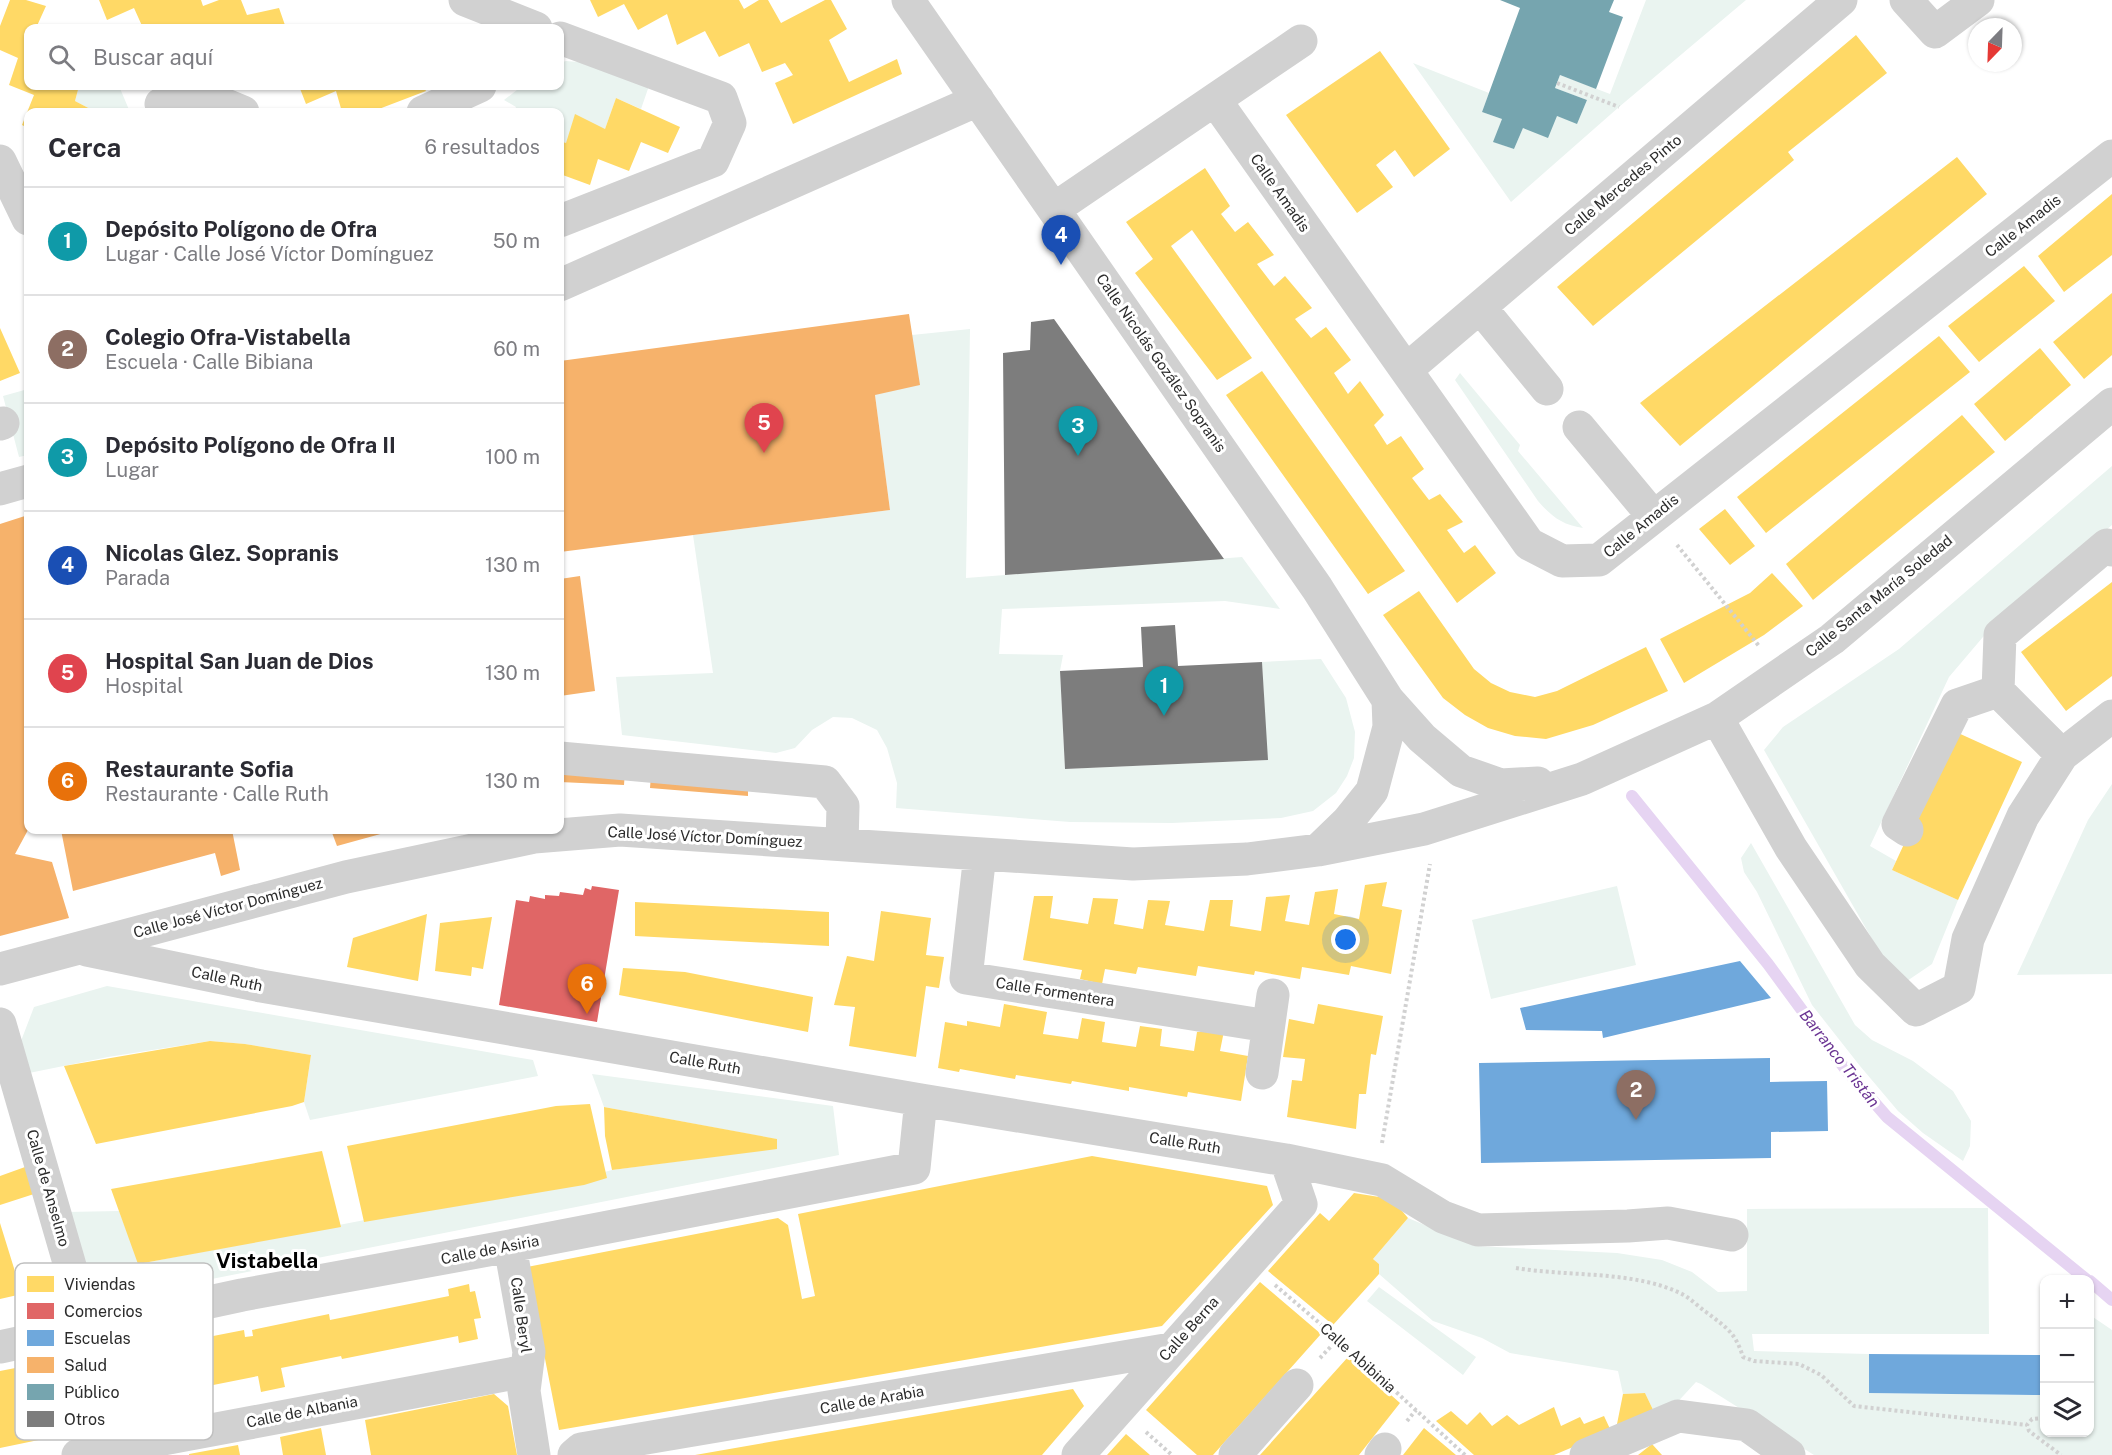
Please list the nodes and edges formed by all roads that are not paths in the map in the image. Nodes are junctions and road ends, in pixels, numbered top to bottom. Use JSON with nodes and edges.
{"nodes":[{"id":1,"x":465,"y":0,"type":"edge"},
{"id":2,"x":908,"y":0,"type":"edge"},
{"id":3,"x":1841,"y":0,"type":"edge"},
{"id":4,"x":1906,"y":0,"type":"edge"},
{"id":5,"x":1978,"y":0,"type":"edge"},
{"id":6,"x":526,"y":24,"type":"edge"},
{"id":7,"x":564,"y":39,"type":"edge"},
{"id":8,"x":1301,"y":41,"type":"dead end"},
{"id":9,"x":471,"y":90,"type":"edge"},
{"id":10,"x":978,"y":100,"type":"junction"},
{"id":11,"x":1215,"y":100,"type":"junction"},
{"id":12,"x":161,"y":104,"type":"dead end"},
{"id":13,"x":233,"y":108,"type":"edge"},
{"id":14,"x":432,"y":108,"type":"edge"},
{"id":15,"x":2112,"y":156,"type":"edge"},
{"id":16,"x":0,"y":160,"type":"edge"},
{"id":17,"x":1054,"y":209,"type":"junction"},
{"id":18,"x":24,"y":211,"type":"edge"},
{"id":19,"x":564,"y":219,"type":"edge"},
{"id":20,"x":564,"y":283,"type":"edge"},
{"id":21,"x":1480,"y":307,"type":"junction"},
{"id":22,"x":1406,"y":370,"type":"junction"},
{"id":23,"x":1548,"y":389,"type":"dead end"},
{"id":24,"x":2112,"y":404,"type":"edge"},
{"id":25,"x":1579,"y":427,"type":"dead end"},
{"id":26,"x":24,"y":482,"type":"edge"},
{"id":27,"x":0,"y":489,"type":"edge"},
{"id":28,"x":1653,"y":516,"type":"junction"},
{"id":29,"x":2112,"y":549,"type":"edge"},
{"id":30,"x":1998,"y":690,"type":"junction"},
{"id":31,"x":1388,"y":700,"type":"junction"},
{"id":32,"x":2112,"y":716,"type":"edge"},
{"id":33,"x":1717,"y":718,"type":"junction"},
{"id":34,"x":2062,"y":755,"type":"junction"},
{"id":35,"x":564,"y":759,"type":"edge"},
{"id":36,"x":1582,"y":779,"type":"junction"},
{"id":37,"x":1907,"y":830,"type":"dead end"},
{"id":38,"x":842,"y":844,"type":"junction"},
{"id":39,"x":1318,"y":850,"type":"junction"},
{"id":40,"x":980,"y":854,"type":"junction"},
{"id":41,"x":80,"y":948,"type":"junction"},
{"id":42,"x":0,"y":969,"type":"edge"},
{"id":43,"x":0,"y":1024,"type":"edge"},
{"id":44,"x":1262,"y":1072,"type":"dead end"},
{"id":45,"x":921,"y":1100,"type":"junction"},
{"id":46,"x":1286,"y":1160,"type":"junction"},
{"id":47,"x":1732,"y":1235,"type":"dead end"},
{"id":48,"x":510,"y":1246,"type":"junction"},
{"id":49,"x":69,"y":1263,"type":"edge"},
{"id":50,"x":213,"y":1301,"type":"edge"},
{"id":51,"x":15,"y":1344,"type":"edge"},
{"id":52,"x":0,"y":1347,"type":"edge"},
{"id":53,"x":1171,"y":1348,"type":"junction"},
{"id":54,"x":526,"y":1371,"type":"junction"},
{"id":55,"x":1297,"y":1385,"type":"dead end"},
{"id":56,"x":213,"y":1433,"type":"edge"},
{"id":57,"x":178,"y":1440,"type":"edge"},
{"id":58,"x":127,"y":1450,"type":"edge"},
{"id":59,"x":78,"y":1455,"type":"edge"},
{"id":60,"x":534,"y":1455,"type":"edge"},
{"id":61,"x":574,"y":1455,"type":"edge"},
{"id":62,"x":1078,"y":1455,"type":"edge"},
{"id":63,"x":1235,"y":1455,"type":"edge"},
{"id":64,"x":1586,"y":1455,"type":"edge"},
{"id":65,"x":1790,"y":1455,"type":"edge"}],
"edges":[{"from":1,"to":6,"type":"street"},
{"from":2,"to":10,"type":"street","name":"Calle Nicolás Gozález Sopranis"},
{"from":3,"to":21,"type":"street","name":"Calle Mercedes Pinto"},
{"from":4,"to":5,"type":"street"},
{"from":7,"to":19,"type":"street"},
{"from":8,"to":11,"type":"street"},
{"from":9,"to":14,"type":"street"},
{"from":10,"to":17,"type":"street","name":"Calle Nicolás Gozález Sopranis"},
{"from":10,"to":20,"type":"street"},
{"from":11,"to":17,"type":"street"},
{"from":11,"to":22,"type":"street","name":"Calle Amadis"},
{"from":12,"to":13,"type":"street"},
{"from":15,"to":28,"type":"street","name":"Calle Amadis"},
{"from":16,"to":18,"type":"street"},
{"from":17,"to":31,"type":"street","name":"Calle Nicolás Gozález Sopranis"},
{"from":21,"to":22,"type":"street","name":"Calle Mercedes Pinto"},
{"from":21,"to":23,"type":"street"},
{"from":22,"to":28,"type":"street","name":"Calle Amadis"},
{"from":24,"to":33,"type":"street","name":"Calle Santa María Soledad"},
{"from":25,"to":28,"type":"street"},
{"from":26,"to":27,"type":"street"},
{"from":29,"to":30,"type":"street"},
{"from":30,"to":34,"type":"street"},
{"from":30,"to":37,"type":"street"},
{"from":31,"to":36,"type":"street","name":"Calle Nicolás Gozález Sopranis"},
{"from":31,"to":39,"type":"street"},
{"from":32,"to":34,"type":"street"},
{"from":33,"to":34,"type":"street"},
{"from":33,"to":36,"type":"street","name":"Calle Santa María Soledad"},
{"from":35,"to":38,"type":"street"},
{"from":36,"to":39,"type":"street","name":"Calle Santa María Soledad"},
{"from":38,"to":40,"type":"street","name":"Calle José Víctor Domínguez"},
{"from":38,"to":41,"type":"street","name":"Calle José Víctor Domínguez"},
{"from":39,"to":40,"type":"street","name":"Calle José Víctor Domínguez"},
{"from":40,"to":44,"type":"street","name":"Calle Formentera"},
{"from":41,"to":42,"type":"street","name":"Calle José Víctor Domínguez"},
{"from":41,"to":45,"type":"street","name":"Calle Ruth"},
{"from":43,"to":49,"type":"street","name":"Calle de Anselmo"},
{"from":45,"to":46,"type":"street","name":"Calle Ruth"},
{"from":45,"to":48,"type":"street","name":"Calle de Asiria"},
{"from":46,"to":47,"type":"street","name":"Calle Ruth"},
{"from":46,"to":53,"type":"street","name":"Calle Berna"},
{"from":48,"to":50,"type":"street","name":"Calle de Asiria"},
{"from":48,"to":54,"type":"street","name":"Calle Beryl"},
{"from":51,"to":52,"type":"street","name":"Calle de Asiria"},
{"from":53,"to":61,"type":"street","name":"Calle de Arabia"},
{"from":53,"to":62,"type":"street","name":"Calle Berna"},
{"from":54,"to":56,"type":"street","name":"Calle de Albania"},
{"from":54,"to":60,"type":"street","name":"Calle Beryl"},
{"from":55,"to":63,"type":"street"},
{"from":57,"to":58,"type":"street","name":"Calle de Albania"},
{"from":58,"to":59,"type":"street","name":"Calle de Albania"},
{"from":64,"to":65,"type":"street"}]}
